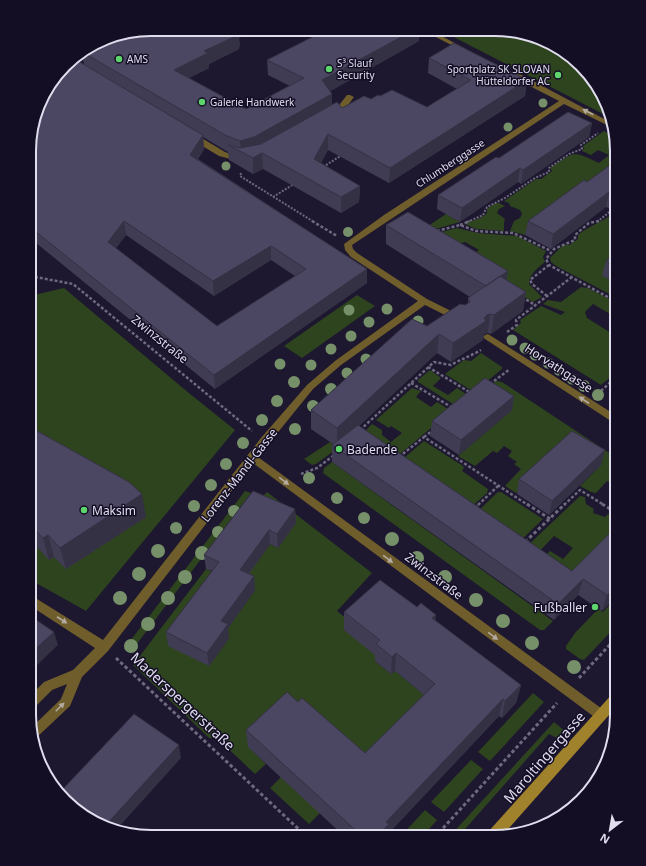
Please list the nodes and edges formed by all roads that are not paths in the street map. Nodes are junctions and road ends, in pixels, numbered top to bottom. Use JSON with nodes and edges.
{"nodes":[{"id":1,"x":437,"y":36,"type":"edge"},
{"id":2,"x":474,"y":54,"type":"edge"},
{"id":3,"x":509,"y":72,"type":"edge"},
{"id":4,"x":350,"y":97,"type":"dead end"},
{"id":5,"x":565,"y":100,"type":"junction"},
{"id":6,"x":326,"y":118,"type":"edge"},
{"id":7,"x":606,"y":121,"type":"edge"},
{"id":8,"x":182,"y":131,"type":"edge"},
{"id":9,"x":253,"y":158,"type":"edge"},
{"id":10,"x":424,"y":301,"type":"junction"},
{"id":11,"x":462,"y":320,"type":"edge"},
{"id":12,"x":491,"y":339,"type":"edge"},
{"id":13,"x":610,"y":416,"type":"edge"},
{"id":14,"x":252,"y":458,"type":"junction"},
{"id":15,"x":36,"y":603,"type":"edge"},
{"id":16,"x":104,"y":647,"type":"junction"},
{"id":17,"x":77,"y":674,"type":"junction"},
{"id":18,"x":36,"y":698,"type":"edge"},
{"id":19,"x":610,"y":705,"type":"edge"},
{"id":20,"x":601,"y":715,"type":"junction"},
{"id":21,"x":37,"y":730,"type":"edge"},
{"id":22,"x":499,"y":830,"type":"edge"}],
"edges":[{"from":1,"to":2,"type":"street"},
{"from":3,"to":5,"type":"street"},
{"from":4,"to":6,"type":"street"},
{"from":7,"to":5,"type":"street","one_way":true},
{"from":5,"to":10,"type":"street","name":"Chlumberggasse"},
{"from":8,"to":9,"type":"street"},
{"from":10,"to":11,"type":"street"},
{"from":10,"to":14,"type":"street","name":"Lorenz-Mandl-Gasse"},
{"from":13,"to":12,"type":"street","name":"Horvathgasse","one_way":true},
{"from":14,"to":16,"type":"street","name":"Lorenz-Mandl-Gasse"},
{"from":14,"to":20,"type":"street","name":"Zwinzstraße","one_way":true},
{"from":15,"to":16,"type":"street","one_way":true},
{"from":16,"to":17,"type":"street","name":"Lorenz-Mandl-Gasse"},
{"from":17,"to":18,"type":"street","name":"Lorenz-Mandl-Gasse"},
{"from":21,"to":17,"type":"street","name":"Lorenz-Mandl-Gasse","one_way":true},
{"from":19,"to":20,"type":"main road","name":"Maroltingergasse"},
{"from":20,"to":22,"type":"main road","name":"Maroltingergasse"}]}
